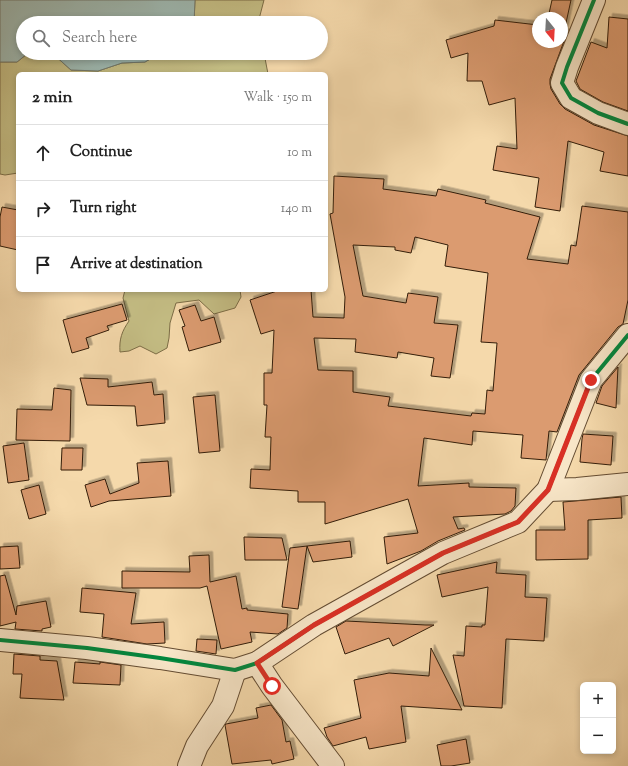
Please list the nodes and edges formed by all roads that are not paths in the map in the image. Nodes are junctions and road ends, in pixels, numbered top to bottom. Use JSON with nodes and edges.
{"nodes":[{"id":1,"x":594,"y":0,"type":"edge"},
{"id":2,"x":628,"y":124,"type":"edge"},
{"id":3,"x":628,"y":335,"type":"edge"},
{"id":4,"x":628,"y":484,"type":"edge"},
{"id":5,"x":548,"y":490,"type":"junction"},
{"id":6,"x":0,"y":640,"type":"edge"},
{"id":7,"x":257,"y":663,"type":"junction"},
{"id":8,"x":235,"y":670,"type":"junction"},
{"id":9,"x":189,"y":766,"type":"edge"},
{"id":10,"x":333,"y":766,"type":"edge"}],
"edges":[{"from":1,"to":2,"type":"street"},
{"from":3,"to":5,"type":"street"},
{"from":4,"to":5,"type":"street"},
{"from":5,"to":7,"type":"street"},
{"from":6,"to":8,"type":"street"},
{"from":7,"to":8,"type":"street"},
{"from":7,"to":10,"type":"street"},
{"from":8,"to":9,"type":"street"}]}
